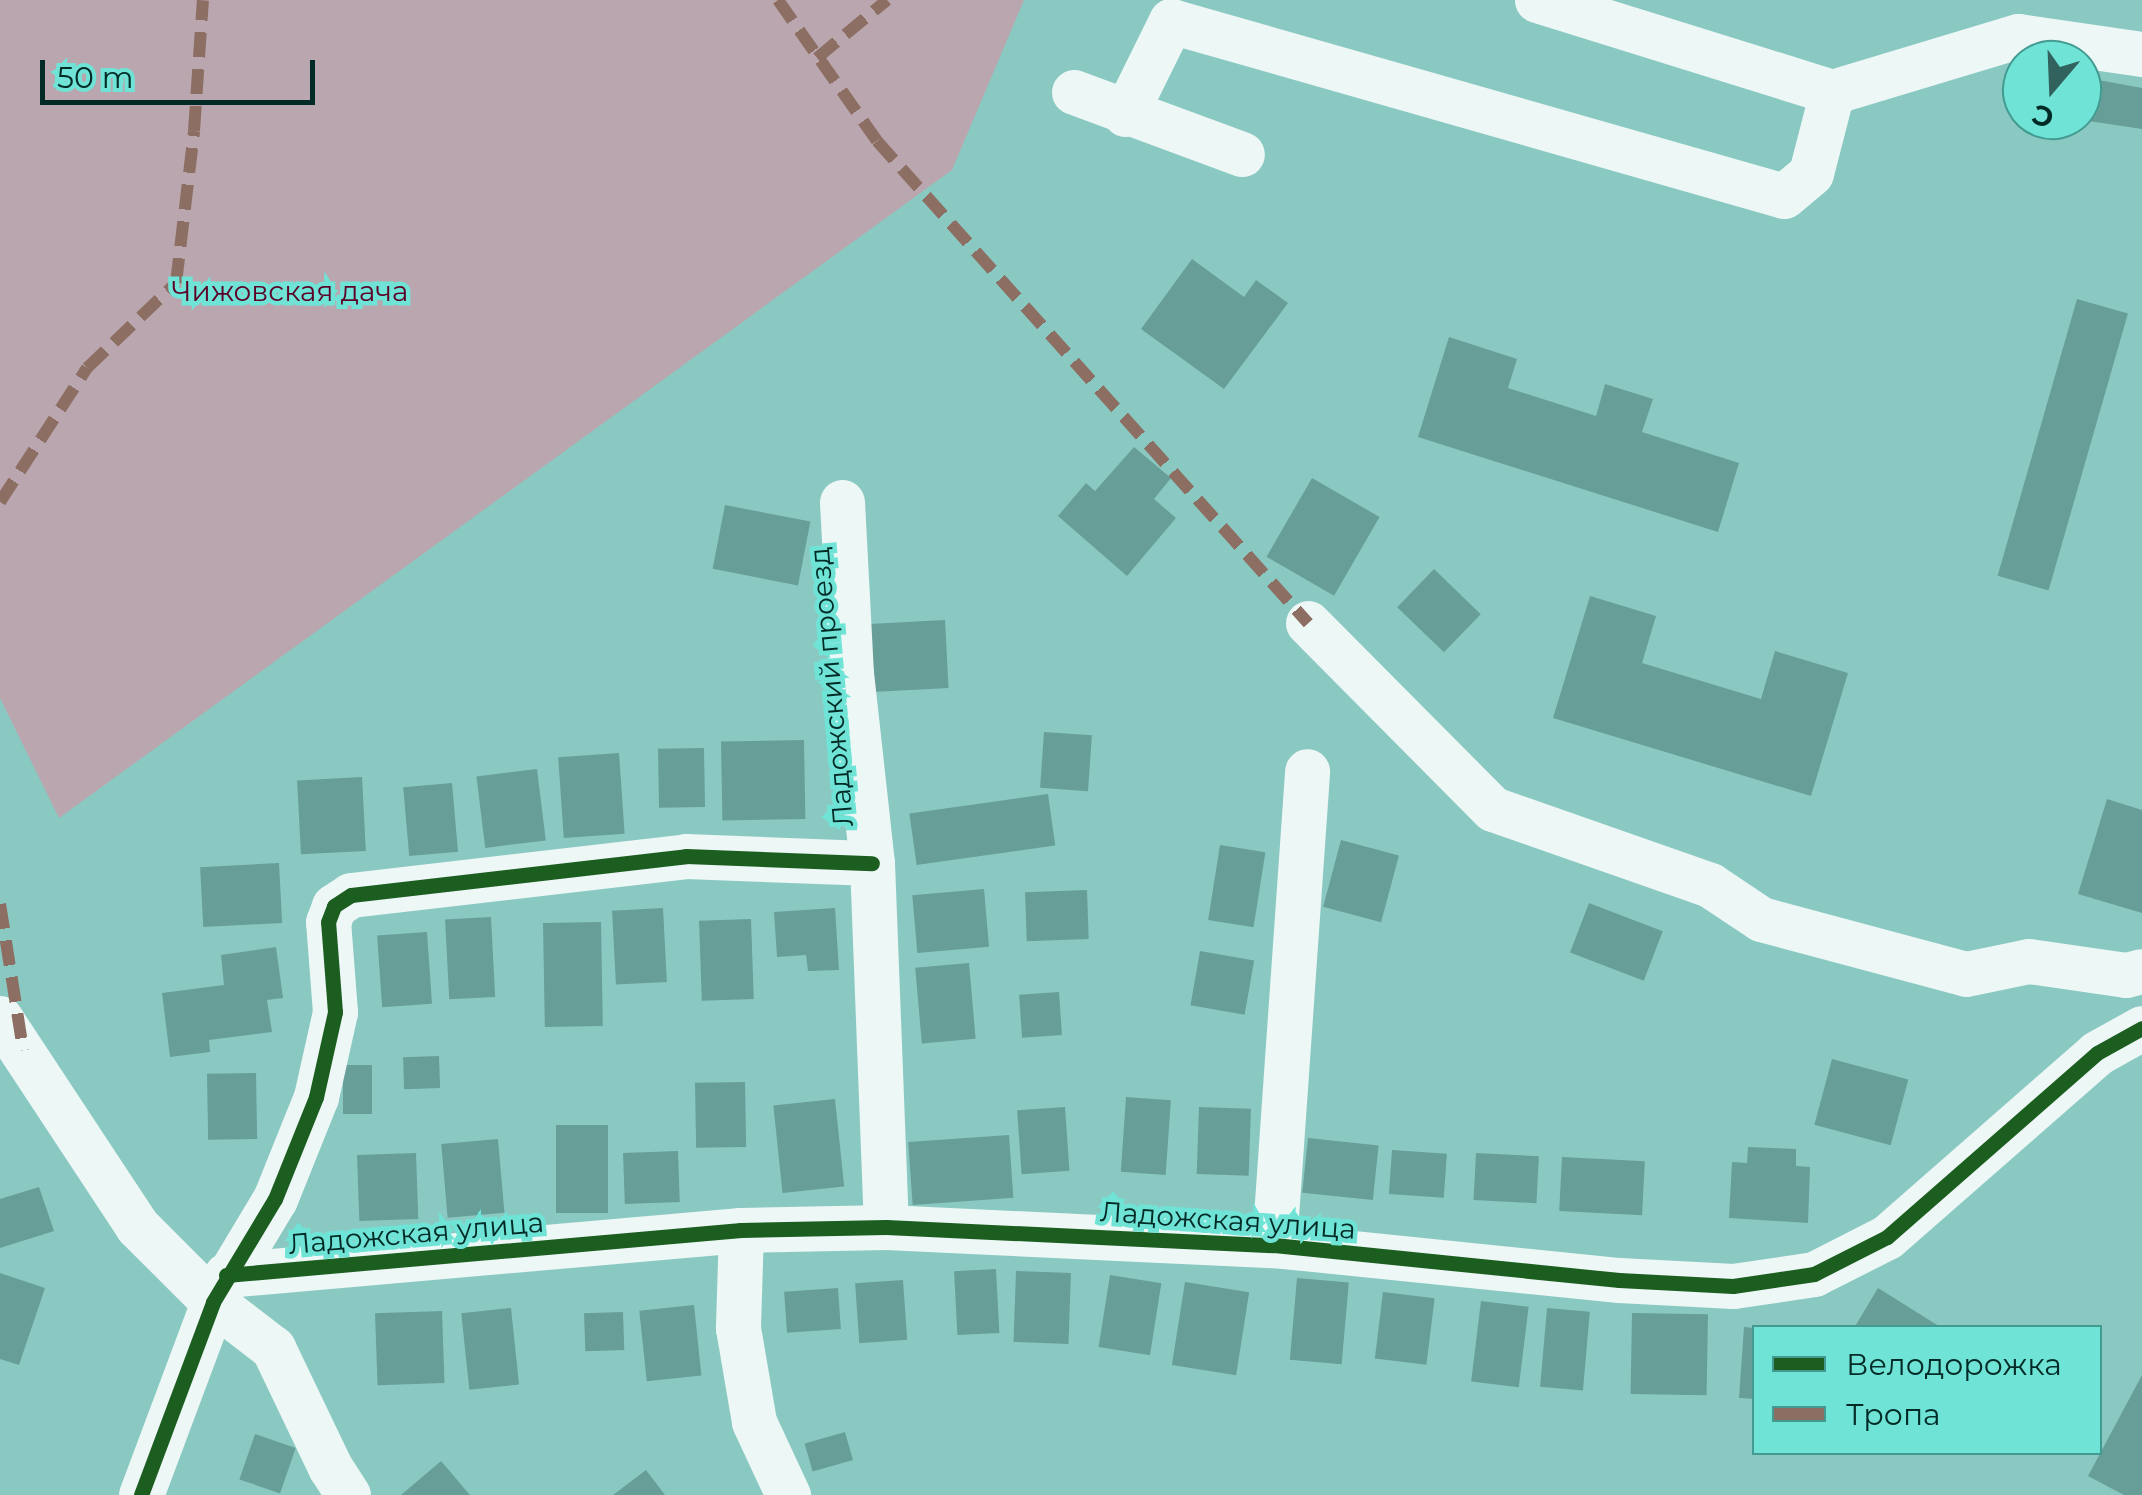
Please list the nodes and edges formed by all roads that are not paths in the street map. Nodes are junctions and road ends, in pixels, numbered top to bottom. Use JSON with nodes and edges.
{"nodes":[{"id":1,"x":1538,"y":0,"type":"edge"},
{"id":2,"x":2142,"y":54,"type":"edge"},
{"id":3,"x":1074,"y":92,"type":"dead end"},
{"id":4,"x":1832,"y":92,"type":"junction"},
{"id":5,"x":1125,"y":114,"type":"junction"},
{"id":6,"x":1242,"y":154,"type":"dead end"},
{"id":7,"x":842,"y":502,"type":"dead end"},
{"id":8,"x":1308,"y":624,"type":"dead end"},
{"id":9,"x":1307,"y":772,"type":"dead end"},
{"id":10,"x":872,"y":863,"type":"junction"},
{"id":11,"x":2142,"y":970,"type":"edge"},
{"id":12,"x":2142,"y":1028,"type":"edge"},
{"id":13,"x":8,"y":1044,"type":"edge"},
{"id":14,"x":886,"y":1228,"type":"junction"},
{"id":15,"x":741,"y":1230,"type":"junction"},
{"id":16,"x":1274,"y":1245,"type":"junction"},
{"id":17,"x":220,"y":1288,"type":"junction"},
{"id":18,"x":141,"y":1495,"type":"edge"},
{"id":19,"x":348,"y":1495,"type":"edge"},
{"id":20,"x":788,"y":1495,"type":"edge"}],
"edges":[{"from":1,"to":4,"type":"street"},
{"from":2,"to":4,"type":"street"},
{"from":3,"to":5,"type":"street"},
{"from":4,"to":5,"type":"street"},
{"from":5,"to":6,"type":"street"},
{"from":7,"to":10,"type":"street","name":"Ладожский проезд"},
{"from":8,"to":11,"type":"street"},
{"from":9,"to":16,"type":"street"},
{"from":10,"to":14,"type":"street","name":"Ладожский проезд"},
{"from":10,"to":17,"type":"street"},
{"from":12,"to":16,"type":"street","name":"Ладожская улица"},
{"from":13,"to":17,"type":"street"},
{"from":14,"to":15,"type":"street","name":"Ладожская улица"},
{"from":14,"to":16,"type":"street","name":"Ладожская улица"},
{"from":15,"to":17,"type":"street","name":"Ладожская улица"},
{"from":15,"to":20,"type":"street"},
{"from":17,"to":18,"type":"street"},
{"from":17,"to":19,"type":"street"}]}
